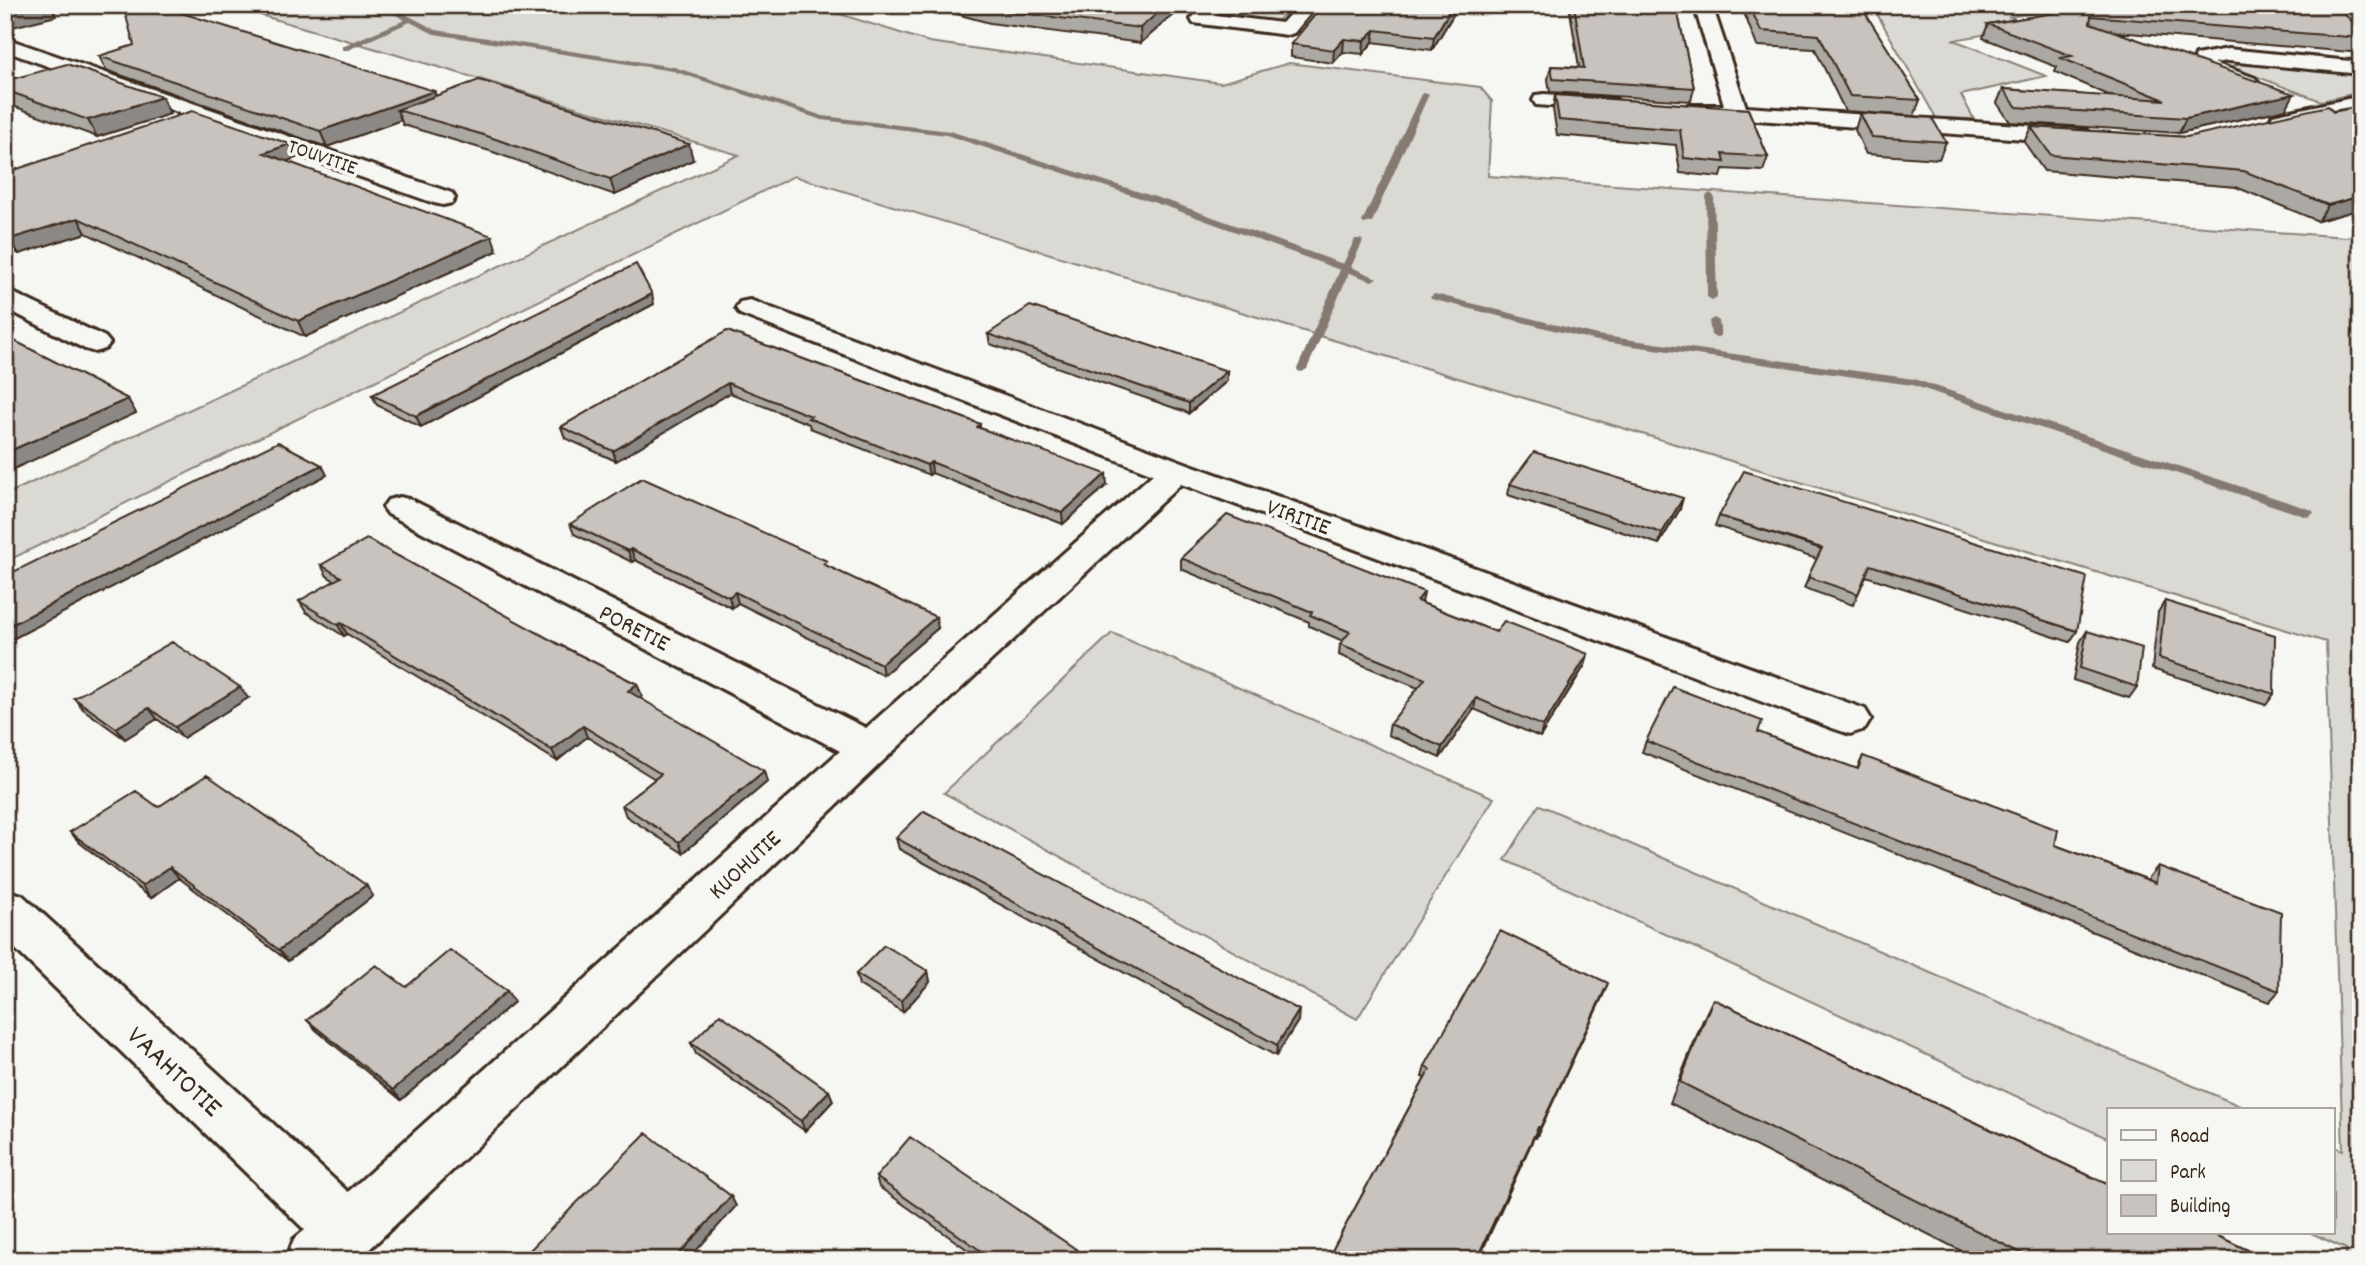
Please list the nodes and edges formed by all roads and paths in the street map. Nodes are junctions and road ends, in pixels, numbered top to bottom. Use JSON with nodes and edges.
{"nodes":[{"id":1,"x":1216,"y":5,"type":"edge"},
{"id":2,"x":1308,"y":5,"type":"edge"},
{"id":3,"x":1703,"y":5,"type":"edge"},
{"id":4,"x":5,"y":44,"type":"edge"},
{"id":5,"x":2361,"y":68,"type":"edge"},
{"id":6,"x":2266,"y":88,"type":"edge"},
{"id":7,"x":2291,"y":97,"type":"edge"},
{"id":8,"x":1544,"y":100,"type":"dead end"},
{"id":9,"x":2361,"y":102,"type":"edge"},
{"id":10,"x":1627,"y":105,"type":"edge"},
{"id":11,"x":1668,"y":108,"type":"edge"},
{"id":12,"x":2330,"y":110,"type":"junction"},
{"id":13,"x":1737,"y":113,"type":"junction"},
{"id":14,"x":200,"y":114,"type":"junction"},
{"id":15,"x":2261,"y":125,"type":"edge"},
{"id":16,"x":161,"y":127,"type":"edge"},
{"id":17,"x":2099,"y":137,"type":"edge"},
{"id":18,"x":443,"y":198,"type":"dead end"},
{"id":19,"x":5,"y":298,"type":"edge"},
{"id":20,"x":750,"y":308,"type":"dead end"},
{"id":21,"x":95,"y":343,"type":"dead end"},
{"id":22,"x":1176,"y":471,"type":"junction"},
{"id":23,"x":400,"y":507,"type":"dead end"},
{"id":24,"x":1850,"y":719,"type":"dead end"},
{"id":25,"x":870,"y":748,"type":"junction"},
{"id":26,"x":5,"y":909,"type":"edge"},
{"id":27,"x":331,"y":1245,"type":"edge"}],
"edges":[{"from":1,"to":2,"type":"street"},
{"from":3,"to":13,"type":"street"},
{"from":4,"to":14,"type":"street","name":"TOUVITIE"},
{"from":5,"to":6,"type":"street"},
{"from":7,"to":12,"type":"street"},
{"from":8,"to":10,"type":"street"},
{"from":9,"to":12,"type":"street"},
{"from":11,"to":13,"type":"street"},
{"from":12,"to":15,"type":"street"},
{"from":13,"to":17,"type":"street"},
{"from":14,"to":16,"type":"street"},
{"from":14,"to":18,"type":"street","name":"TOUVITIE"},
{"from":19,"to":21,"type":"street"},
{"from":20,"to":22,"type":"street","name":"VIRITIE"},
{"from":22,"to":24,"type":"street","name":"VIRITIE"},
{"from":22,"to":25,"type":"street","name":"KUOHUTIE"},
{"from":23,"to":25,"type":"street","name":"PORETIE"},
{"from":25,"to":27,"type":"street","name":"KUOHUTIE"},
{"from":26,"to":27,"type":"street","name":"VAAHTOTIE"}]}
